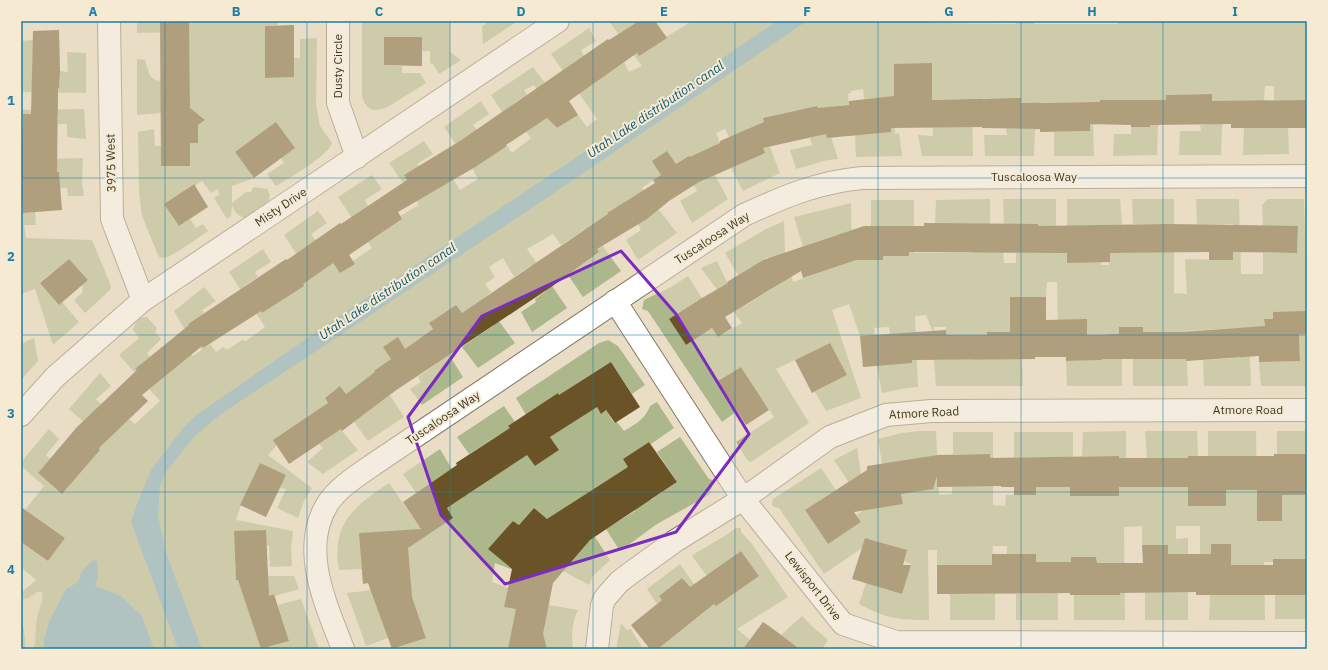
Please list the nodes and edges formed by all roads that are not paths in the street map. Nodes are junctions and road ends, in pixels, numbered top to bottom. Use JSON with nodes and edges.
{"nodes":[{"id":1,"x":109,"y":21,"type":"edge"},
{"id":2,"x":338,"y":21,"type":"edge"},
{"id":3,"x":558,"y":21,"type":"edge"},
{"id":4,"x":357,"y":157,"type":"junction"},
{"id":5,"x":1307,"y":176,"type":"edge"},
{"id":6,"x":143,"y":300,"type":"junction"},
{"id":7,"x":615,"y":301,"type":"junction"},
{"id":8,"x":1307,"y":410,"type":"edge"},
{"id":9,"x":21,"y":414,"type":"edge"},
{"id":10,"x":743,"y":499,"type":"junction"},
{"id":11,"x":1307,"y":643,"type":"edge"},
{"id":12,"x":343,"y":649,"type":"edge"},
{"id":13,"x":597,"y":649,"type":"edge"}],
"edges":[{"from":1,"to":6,"type":"street","name":"3975 West"},
{"from":2,"to":4,"type":"street","name":"Dusty Circle"},
{"from":3,"to":4,"type":"street","name":"Misty Drive"},
{"from":4,"to":6,"type":"street","name":"Misty Drive"},
{"from":5,"to":7,"type":"street","name":"Tuscaloosa Way"},
{"from":6,"to":9,"type":"street","name":"Misty Drive"},
{"from":7,"to":10,"type":"street","name":"Lewisport Drive"},
{"from":7,"to":12,"type":"street","name":"Tuscaloosa Way"},
{"from":8,"to":10,"type":"street","name":"Atmore Road"},
{"from":10,"to":11,"type":"street","name":"Lewisport Drive"},
{"from":10,"to":13,"type":"street","name":"Atmore Road"}]}
